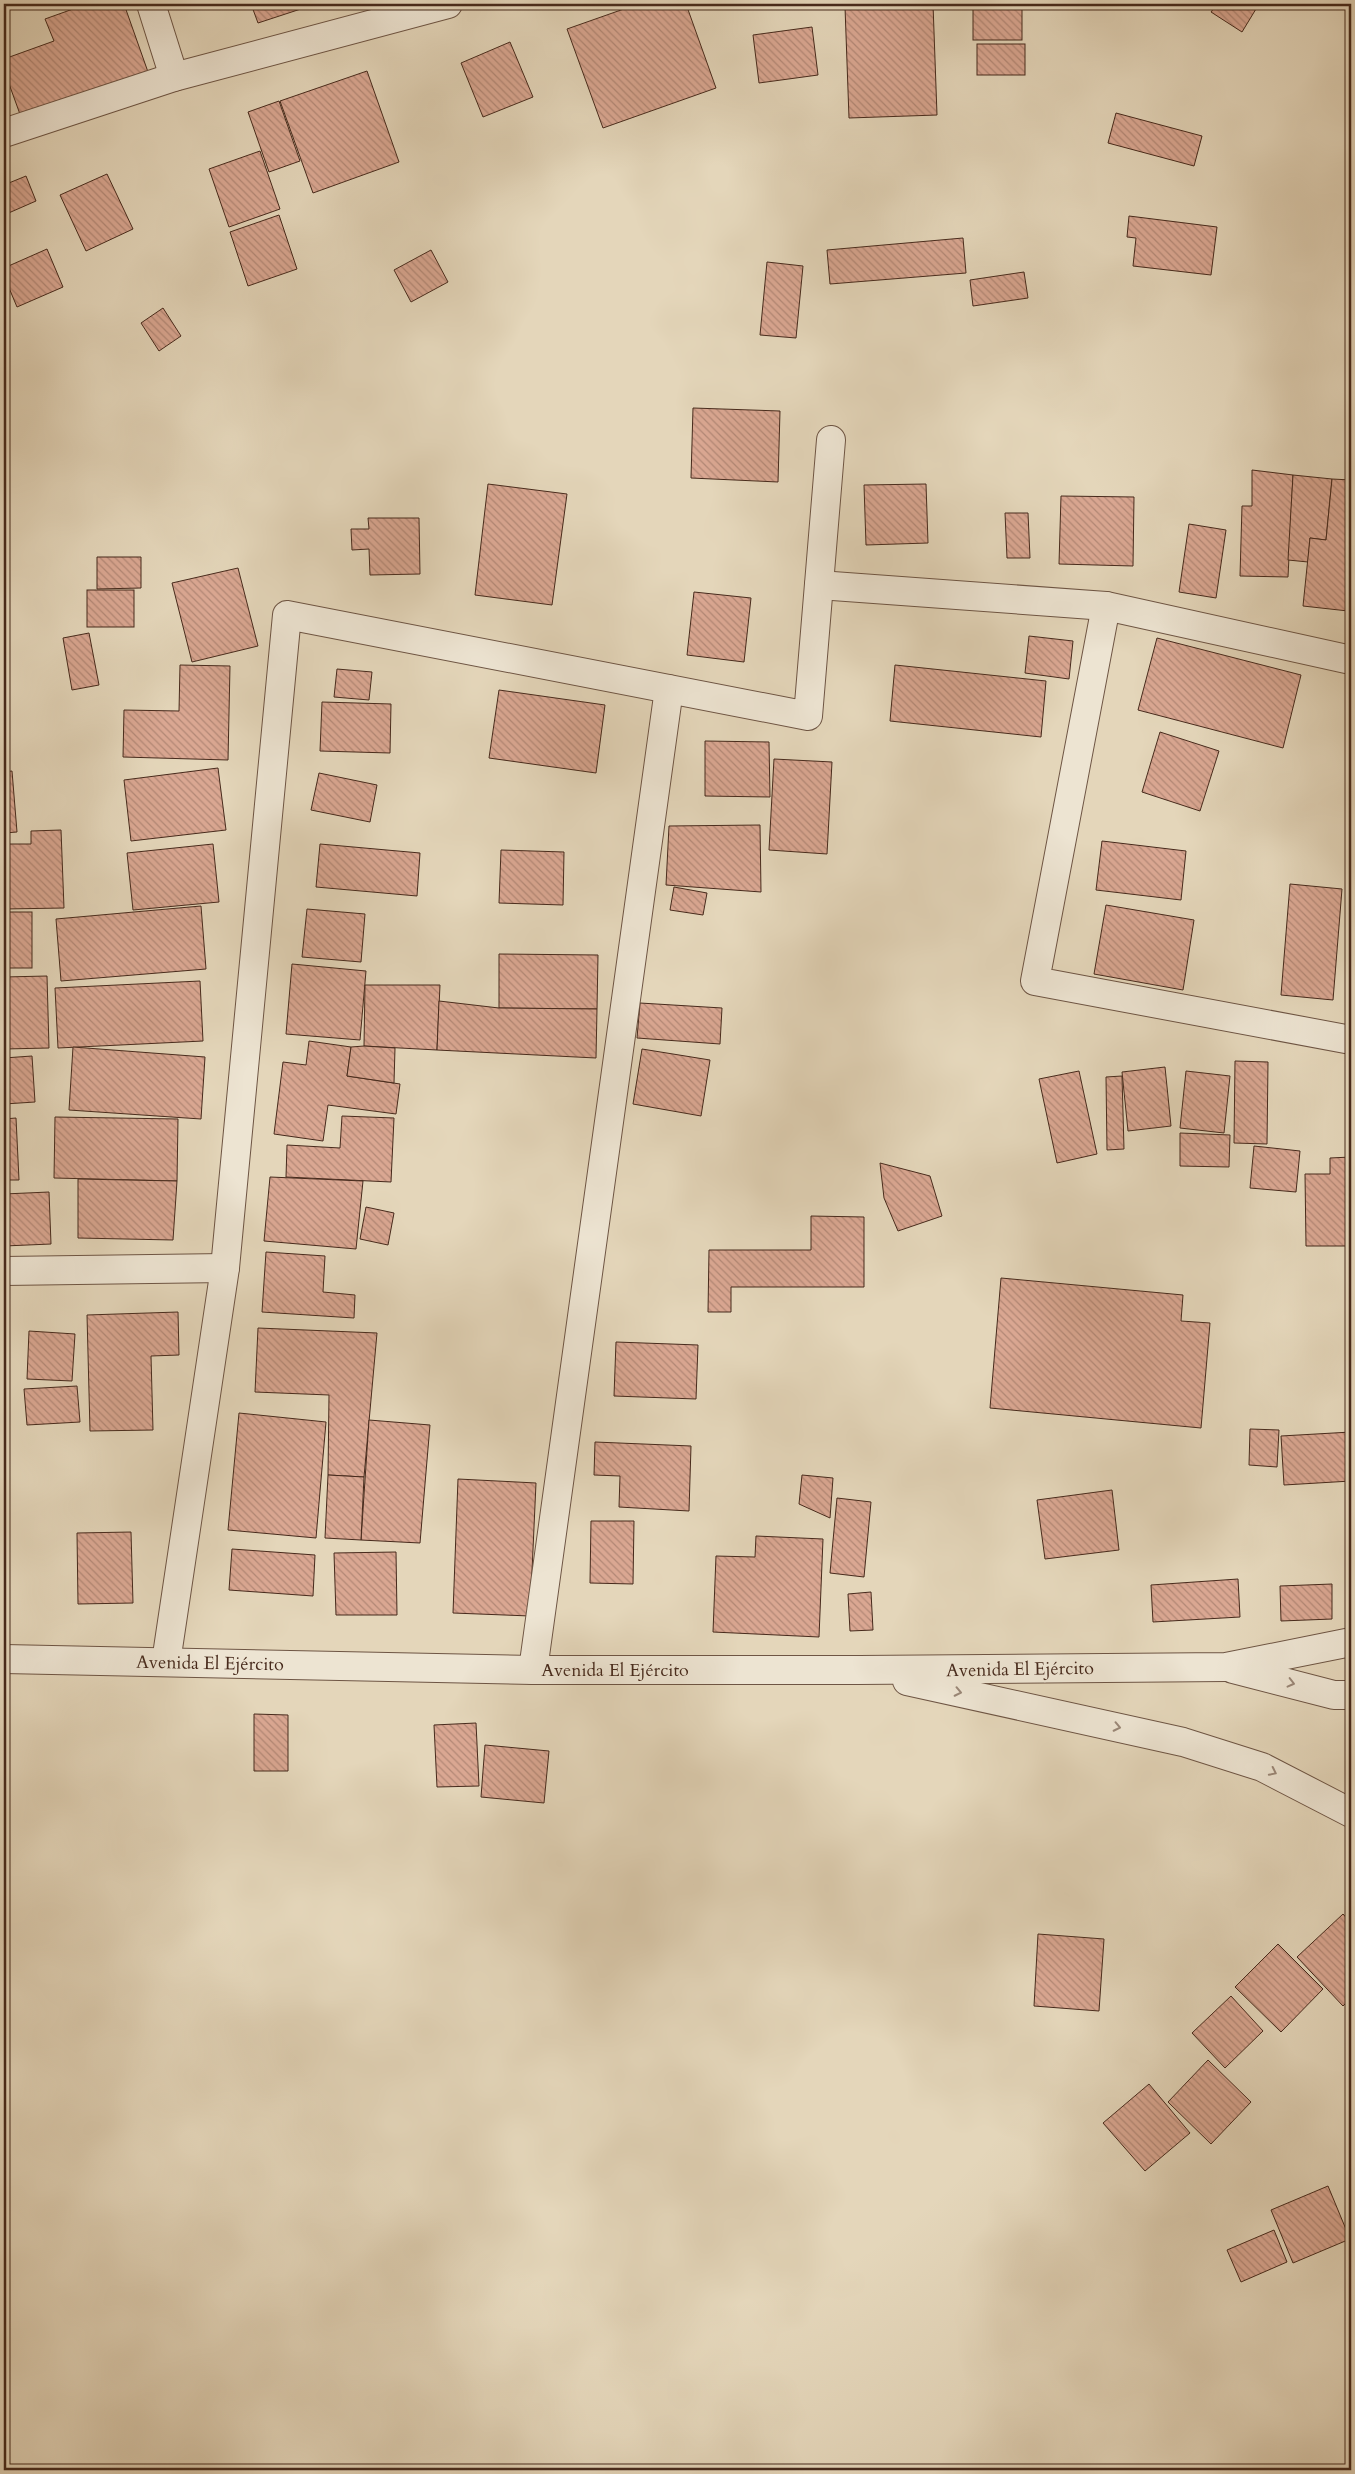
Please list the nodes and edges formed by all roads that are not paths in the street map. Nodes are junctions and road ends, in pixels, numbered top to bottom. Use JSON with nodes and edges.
{"nodes":[{"id":1,"x":151,"y":4,"type":"edge"},
{"id":2,"x":448,"y":4,"type":"edge"},
{"id":3,"x":174,"y":77,"type":"junction"},
{"id":4,"x":4,"y":133,"type":"edge"},
{"id":5,"x":831,"y":440,"type":"dead end"},
{"id":6,"x":819,"y":586,"type":"junction"},
{"id":7,"x":1106,"y":606,"type":"junction"},
{"id":8,"x":1351,"y":660,"type":"edge"},
{"id":9,"x":669,"y":689,"type":"junction"},
{"id":10,"x":1351,"y":1040,"type":"edge"},
{"id":11,"x":225,"y":1268,"type":"junction"},
{"id":12,"x":4,"y":1271,"type":"edge"},
{"id":13,"x":1351,"y":1642,"type":"edge"},
{"id":14,"x":4,"y":1659,"type":"edge"},
{"id":15,"x":166,"y":1662,"type":"junction"},
{"id":16,"x":1226,"y":1667,"type":"junction"},
{"id":17,"x":533,"y":1670,"type":"junction"},
{"id":18,"x":859,"y":1670,"type":"junction"},
{"id":19,"x":1351,"y":1695,"type":"edge"},
{"id":20,"x":1351,"y":1813,"type":"edge"}],
"edges":[{"from":1,"to":3,"type":"street"},
{"from":2,"to":3,"type":"street"},
{"from":3,"to":4,"type":"street"},
{"from":5,"to":6,"type":"street"},
{"from":6,"to":7,"type":"street"},
{"from":6,"to":9,"type":"street"},
{"from":7,"to":8,"type":"street"},
{"from":7,"to":10,"type":"street"},
{"from":9,"to":11,"type":"street"},
{"from":9,"to":17,"type":"street"},
{"from":11,"to":12,"type":"street"},
{"from":11,"to":15,"type":"street"},
{"from":13,"to":16,"type":"street","name":"Avenida El Ejército"},
{"from":14,"to":15,"type":"street","name":"Avenida El Ejército"},
{"from":15,"to":17,"type":"street","name":"Avenida El Ejército"},
{"from":16,"to":18,"type":"street","name":"Avenida El Ejército"},
{"from":16,"to":19,"type":"street","name":"Avenida El Ejército","one_way":true},
{"from":17,"to":18,"type":"street","name":"Avenida El Ejército"},
{"from":18,"to":20,"type":"street","one_way":true}]}
